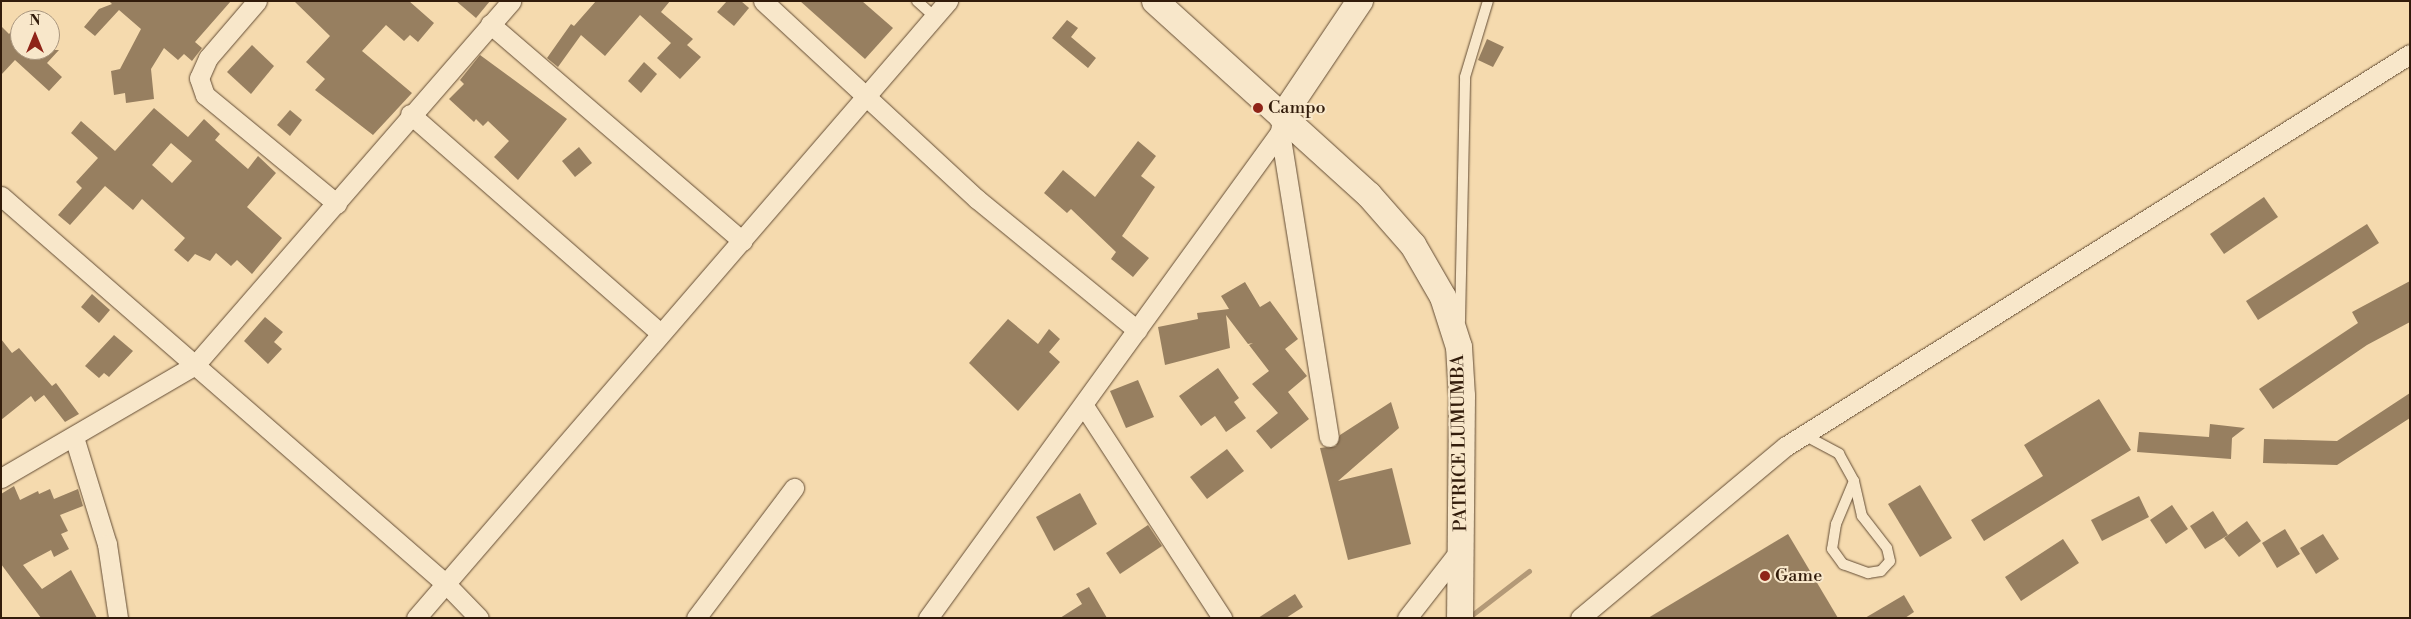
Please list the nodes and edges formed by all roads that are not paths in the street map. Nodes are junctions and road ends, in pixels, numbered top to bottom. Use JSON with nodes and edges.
{"nodes":[{"id":1,"x":257,"y":1,"type":"edge"},
{"id":2,"x":510,"y":1,"type":"edge"},
{"id":3,"x":763,"y":1,"type":"edge"},
{"id":4,"x":917,"y":1,"type":"edge"},
{"id":5,"x":948,"y":1,"type":"edge"},
{"id":6,"x":1155,"y":1,"type":"edge"},
{"id":7,"x":1360,"y":1,"type":"edge"},
{"id":8,"x":1488,"y":1,"type":"edge"},
{"id":9,"x":935,"y":17,"type":"junction"},
{"id":10,"x":490,"y":24,"type":"junction"},
{"id":11,"x":2410,"y":54,"type":"edge"},
{"id":12,"x":868,"y":97,"type":"junction"},
{"id":13,"x":410,"y":114,"type":"junction"},
{"id":14,"x":1281,"y":124,"type":"junction"},
{"id":15,"x":1,"y":196,"type":"edge"},
{"id":16,"x":337,"y":204,"type":"junction"},
{"id":17,"x":742,"y":241,"type":"junction"},
{"id":18,"x":1137,"y":330,"type":"junction"},
{"id":19,"x":660,"y":333,"type":"junction"},
{"id":20,"x":1459,"y":350,"type":"junction"},
{"id":21,"x":195,"y":365,"type":"junction"},
{"id":22,"x":1084,"y":406,"type":"junction"},
{"id":23,"x":1804,"y":435,"type":"junction"},
{"id":24,"x":1329,"y":436,"type":"dead end"},
{"id":25,"x":74,"y":437,"type":"junction"},
{"id":26,"x":1,"y":478,"type":"edge"},
{"id":27,"x":1854,"y":481,"type":"junction"},
{"id":28,"x":794,"y":488,"type":"dead end"},
{"id":29,"x":1462,"y":549,"type":"junction"},
{"id":30,"x":446,"y":584,"type":"junction"},
{"id":31,"x":1460,"y":607,"type":"edge"},
{"id":32,"x":118,"y":618,"type":"edge"},
{"id":33,"x":416,"y":618,"type":"edge"},
{"id":34,"x":479,"y":618,"type":"edge"},
{"id":35,"x":696,"y":618,"type":"edge"},
{"id":36,"x":928,"y":618,"type":"edge"},
{"id":37,"x":1222,"y":618,"type":"edge"},
{"id":38,"x":1407,"y":618,"type":"edge"},
{"id":39,"x":1580,"y":618,"type":"edge"}],
"edges":[{"from":1,"to":16,"type":"street"},
{"from":2,"to":10,"type":"street"},
{"from":3,"to":12,"type":"street"},
{"from":4,"to":9,"type":"lane"},
{"from":5,"to":9,"type":"street"},
{"from":6,"to":14,"type":"street","name":"PATRICE LUMUMBA"},
{"from":7,"to":14,"type":"street"},
{"from":8,"to":20,"type":"lane"},
{"from":9,"to":12,"type":"street"},
{"from":10,"to":13,"type":"street"},
{"from":10,"to":17,"type":"street"},
{"from":11,"to":23,"type":"street"},
{"from":12,"to":17,"type":"street"},
{"from":12,"to":18,"type":"street"},
{"from":13,"to":16,"type":"street"},
{"from":13,"to":19,"type":"street"},
{"from":14,"to":18,"type":"street"},
{"from":14,"to":20,"type":"street","name":"PATRICE LUMUMBA"},
{"from":14,"to":24,"type":"street"},
{"from":15,"to":21,"type":"street"},
{"from":16,"to":21,"type":"street"},
{"from":17,"to":19,"type":"street"},
{"from":18,"to":22,"type":"street"},
{"from":19,"to":30,"type":"street"},
{"from":20,"to":29,"type":"street","name":"PATRICE LUMUMBA"},
{"from":21,"to":25,"type":"street"},
{"from":21,"to":30,"type":"street"},
{"from":22,"to":36,"type":"street"},
{"from":22,"to":37,"type":"street"},
{"from":23,"to":27,"type":"lane"},
{"from":23,"to":39,"type":"street"},
{"from":25,"to":26,"type":"street"},
{"from":25,"to":32,"type":"street"},
{"from":27,"to":27,"type":"lane"},
{"from":28,"to":35,"type":"street"},
{"from":29,"to":31,"type":"street","name":"PATRICE LUMUMBA"},
{"from":29,"to":38,"type":"street"},
{"from":30,"to":33,"type":"street"},
{"from":30,"to":34,"type":"street"}]}
